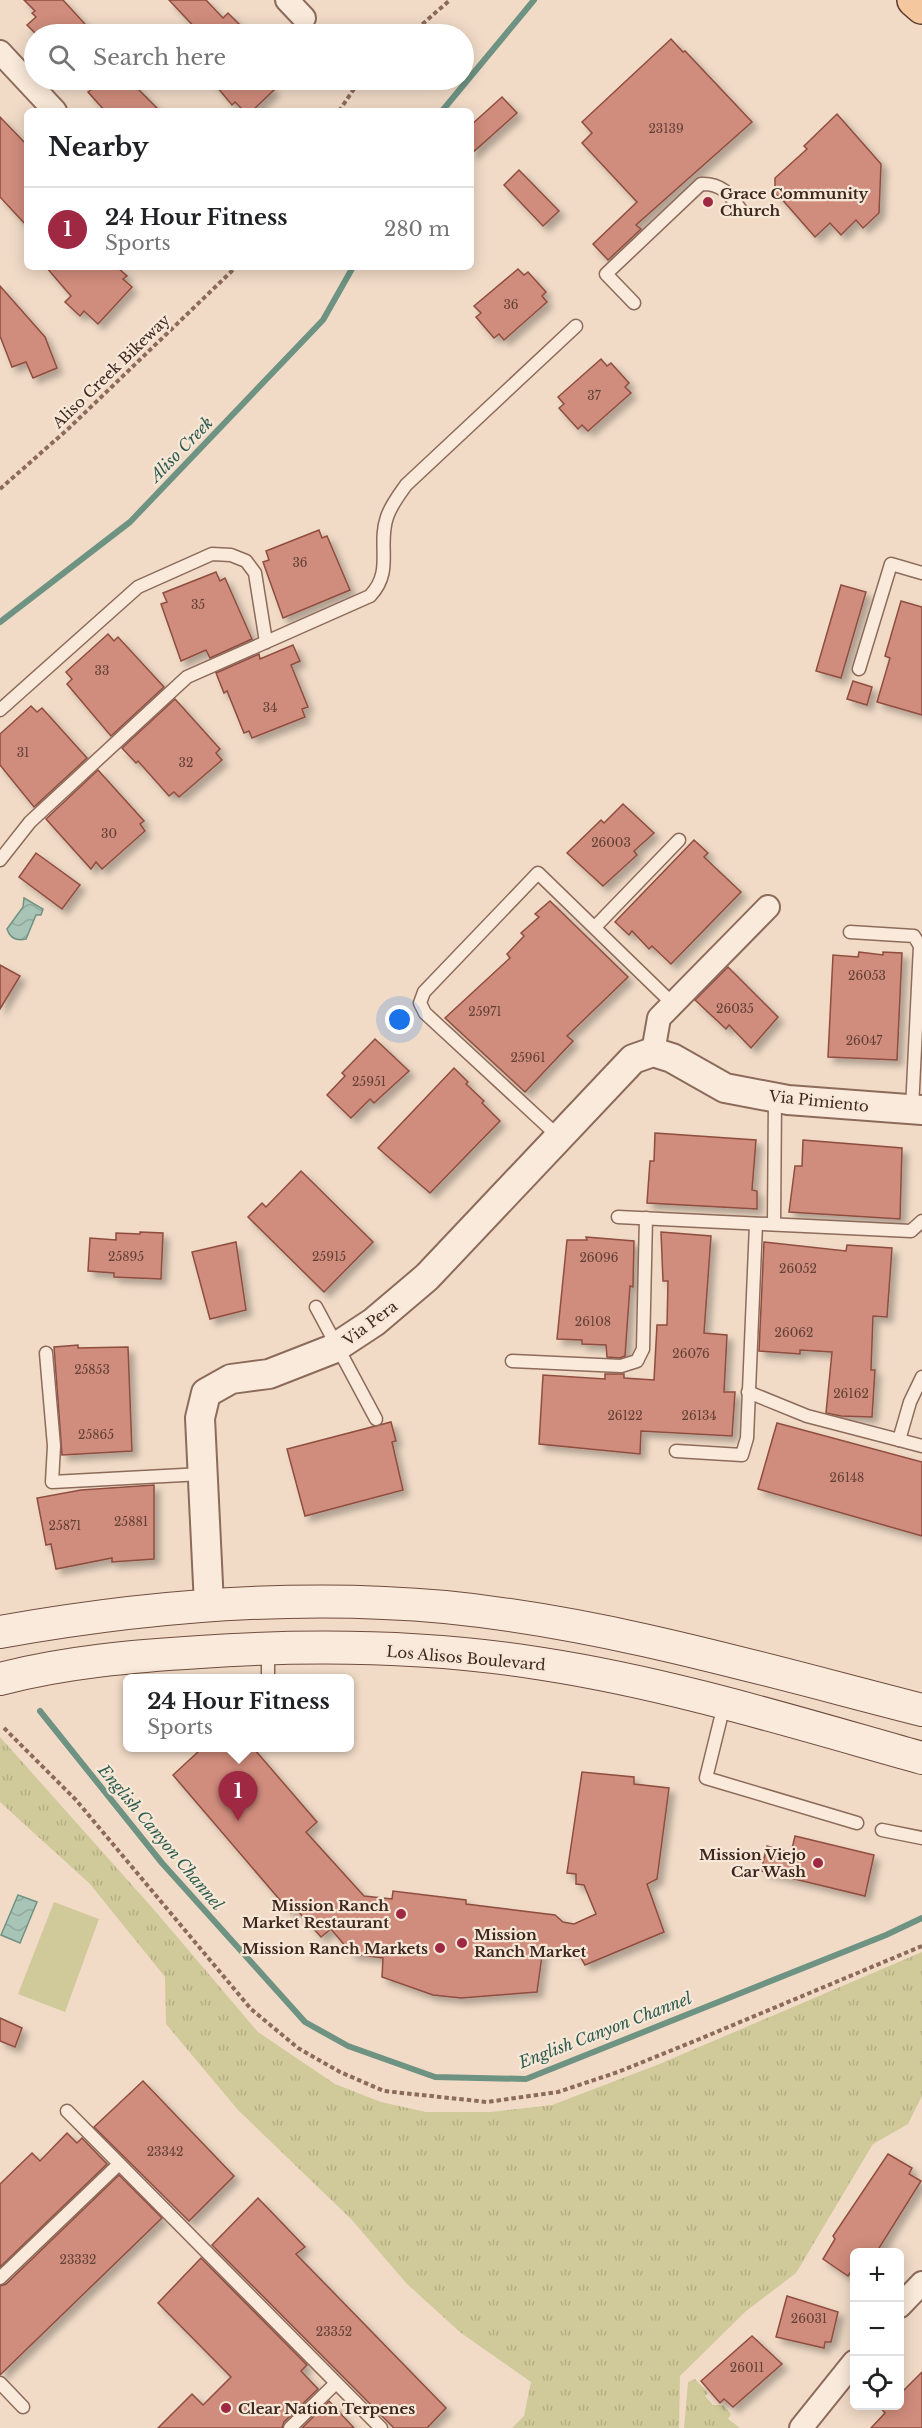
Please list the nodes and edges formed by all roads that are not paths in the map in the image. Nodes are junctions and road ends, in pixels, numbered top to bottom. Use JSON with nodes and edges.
{"nodes":[{"id":1,"x":287,"y":0,"type":"edge"},
{"id":2,"x":914,"y":0,"type":"edge"},
{"id":3,"x":922,"y":7,"type":"edge"},
{"id":4,"x":304,"y":18,"type":"dead end"},
{"id":5,"x":0,"y":52,"type":"edge"},
{"id":6,"x":24,"y":78,"type":"edge"},
{"id":7,"x":35,"y":90,"type":"edge"},
{"id":8,"x":52,"y":108,"type":"edge"},
{"id":9,"x":741,"y":210,"type":"dead end"},
{"id":10,"x":634,"y":303,"type":"dead end"},
{"id":11,"x":576,"y":326,"type":"dead end"},
{"id":12,"x":922,"y":573,"type":"edge"},
{"id":13,"x":266,"y":642,"type":"junction"},
{"id":14,"x":859,"y":669,"type":"dead end"},
{"id":15,"x":0,"y":710,"type":"edge"},
{"id":16,"x":679,"y":840,"type":"dead end"},
{"id":17,"x":0,"y":860,"type":"edge"},
{"id":18,"x":768,"y":907,"type":"dead end"},
{"id":19,"x":595,"y":927,"type":"junction"},
{"id":20,"x":850,"y":932,"type":"dead end"},
{"id":21,"x":920,"y":989,"type":"edge"},
{"id":22,"x":673,"y":1004,"type":"junction"},
{"id":23,"x":653,"y":1052,"type":"junction"},
{"id":24,"x":775,"y":1098,"type":"junction"},
{"id":25,"x":917,"y":1109,"type":"edge"},
{"id":26,"x":559,"y":1137,"type":"junction"},
{"id":27,"x":618,"y":1217,"type":"dead end"},
{"id":28,"x":646,"y":1218,"type":"junction"},
{"id":29,"x":922,"y":1221,"type":"edge"},
{"id":30,"x":756,"y":1224,"type":"junction"},
{"id":31,"x":774,"y":1224,"type":"junction"},
{"id":32,"x":316,"y":1307,"type":"dead end"},
{"id":33,"x":338,"y":1347,"type":"junction"},
{"id":34,"x":46,"y":1353,"type":"dead end"},
{"id":35,"x":512,"y":1361,"type":"dead end"},
{"id":36,"x":922,"y":1377,"type":"edge"},
{"id":37,"x":748,"y":1392,"type":"junction"},
{"id":38,"x":376,"y":1419,"type":"dead end"},
{"id":39,"x":898,"y":1440,"type":"junction"},
{"id":40,"x":922,"y":1446,"type":"edge"},
{"id":41,"x":676,"y":1451,"type":"dead end"},
{"id":42,"x":202,"y":1474,"type":"junction"},
{"id":43,"x":209,"y":1605,"type":"junction"},
{"id":44,"x":0,"y":1632,"type":"edge"},
{"id":45,"x":276,"y":1658,"type":"edge"},
{"id":46,"x":34,"y":1670,"type":"junction"},
{"id":47,"x":0,"y":1679,"type":"edge"},
{"id":48,"x":725,"y":1704,"type":"junction"},
{"id":49,"x":922,"y":1710,"type":"edge"},
{"id":50,"x":922,"y":1758,"type":"edge"},
{"id":51,"x":857,"y":1823,"type":"dead end"},
{"id":52,"x":882,"y":1830,"type":"dead end"},
{"id":53,"x":922,"y":1838,"type":"edge"},
{"id":54,"x":67,"y":2111,"type":"dead end"},
{"id":55,"x":119,"y":2164,"type":"junction"},
{"id":56,"x":0,"y":2278,"type":"edge"},
{"id":57,"x":922,"y":2283,"type":"edge"},
{"id":58,"x":904,"y":2302,"type":"edge"},
{"id":59,"x":850,"y":2368,"type":"edge"},
{"id":60,"x":0,"y":2383,"type":"edge"},
{"id":61,"x":336,"y":2383,"type":"junction"},
{"id":62,"x":23,"y":2407,"type":"dead end"},
{"id":63,"x":290,"y":2428,"type":"edge"},
{"id":64,"x":381,"y":2428,"type":"edge"},
{"id":65,"x":801,"y":2428,"type":"edge"}],
"edges":[{"from":1,"to":4,"type":"street"},
{"from":2,"to":3,"type":"main road"},
{"from":5,"to":6,"type":"street"},
{"from":7,"to":8,"type":"street"},
{"from":9,"to":10,"type":"lane"},
{"from":11,"to":13,"type":"lane"},
{"from":12,"to":14,"type":"lane"},
{"from":13,"to":15,"type":"lane"},
{"from":13,"to":17,"type":"lane"},
{"from":16,"to":19,"type":"lane"},
{"from":18,"to":22,"type":"street"},
{"from":19,"to":22,"type":"lane"},
{"from":19,"to":26,"type":"lane"},
{"from":20,"to":21,"type":"lane"},
{"from":21,"to":25,"type":"lane"},
{"from":22,"to":23,"type":"street"},
{"from":23,"to":24,"type":"street","name":"Via Pimiento"},
{"from":23,"to":26,"type":"street","name":"Via Pera"},
{"from":24,"to":25,"type":"street","name":"Via Pimiento"},
{"from":24,"to":31,"type":"lane"},
{"from":26,"to":33,"type":"street","name":"Via Pera"},
{"from":27,"to":28,"type":"lane"},
{"from":28,"to":30,"type":"lane"},
{"from":28,"to":35,"type":"lane"},
{"from":29,"to":31,"type":"lane"},
{"from":30,"to":31,"type":"lane"},
{"from":30,"to":37,"type":"lane"},
{"from":32,"to":33,"type":"lane"},
{"from":33,"to":38,"type":"lane"},
{"from":33,"to":42,"type":"street","name":"Via Pera"},
{"from":34,"to":42,"type":"lane"},
{"from":36,"to":39,"type":"lane"},
{"from":37,"to":39,"type":"lane"},
{"from":37,"to":41,"type":"lane"},
{"from":39,"to":40,"type":"lane"},
{"from":42,"to":43,"type":"street","name":"Via Pera"},
{"from":43,"to":44,"type":"main road"},
{"from":43,"to":45,"type":"main road"},
{"from":43,"to":46,"type":"main road"},
{"from":43,"to":49,"type":"main road"},
{"from":45,"to":46,"type":"main road","name":"Los Alisos Boulevard"},
{"from":45,"to":48,"type":"main road","name":"Los Alisos Boulevard"},
{"from":46,"to":47,"type":"main road","name":"Los Alisos Boulevard"},
{"from":48,"to":50,"type":"main road","name":"Los Alisos Boulevard"},
{"from":48,"to":51,"type":"lane"},
{"from":52,"to":53,"type":"lane"},
{"from":54,"to":55,"type":"lane"},
{"from":55,"to":56,"type":"lane"},
{"from":55,"to":61,"type":"lane"},
{"from":57,"to":58,"type":"street"},
{"from":59,"to":65,"type":"street"},
{"from":60,"to":62,"type":"lane"},
{"from":61,"to":63,"type":"lane"},
{"from":61,"to":64,"type":"lane"}]}
